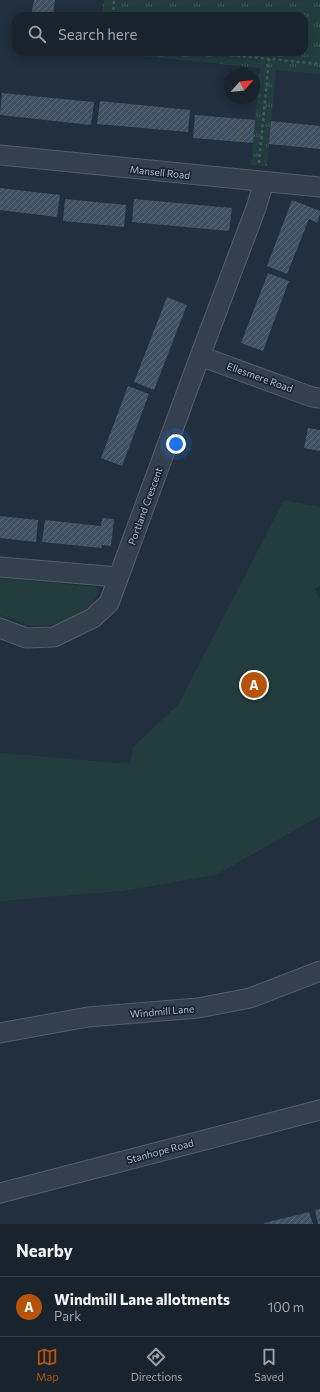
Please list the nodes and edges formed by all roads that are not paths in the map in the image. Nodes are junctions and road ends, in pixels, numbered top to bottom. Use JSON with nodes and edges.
{"nodes":[{"id":1,"x":0,"y":155,"type":"edge"},
{"id":2,"x":260,"y":182,"type":"junction"},
{"id":3,"x":320,"y":187,"type":"edge"},
{"id":4,"x":200,"y":356,"type":"junction"},
{"id":5,"x":320,"y":398,"type":"edge"},
{"id":6,"x":0,"y":567,"type":"edge"},
{"id":7,"x":118,"y":577,"type":"junction"},
{"id":8,"x":0,"y":628,"type":"edge"},
{"id":9,"x":320,"y":971,"type":"edge"},
{"id":10,"x":0,"y":1033,"type":"edge"},
{"id":11,"x":320,"y":1110,"type":"edge"},
{"id":12,"x":0,"y":1193,"type":"edge"}],
"edges":[{"from":1,"to":2,"type":"street","name":"Mansell Road"},
{"from":2,"to":3,"type":"street","name":"Mansell Road"},
{"from":2,"to":4,"type":"street","name":"Portland Crescent"},
{"from":4,"to":5,"type":"street","name":"Ellesmere Road"},
{"from":4,"to":7,"type":"street","name":"Portland Crescent"},
{"from":6,"to":7,"type":"street"},
{"from":7,"to":8,"type":"street","name":"Portland Crescent"},
{"from":9,"to":10,"type":"street","name":"Windmill Lane"},
{"from":11,"to":12,"type":"street","name":"Stanhope Road"}]}
